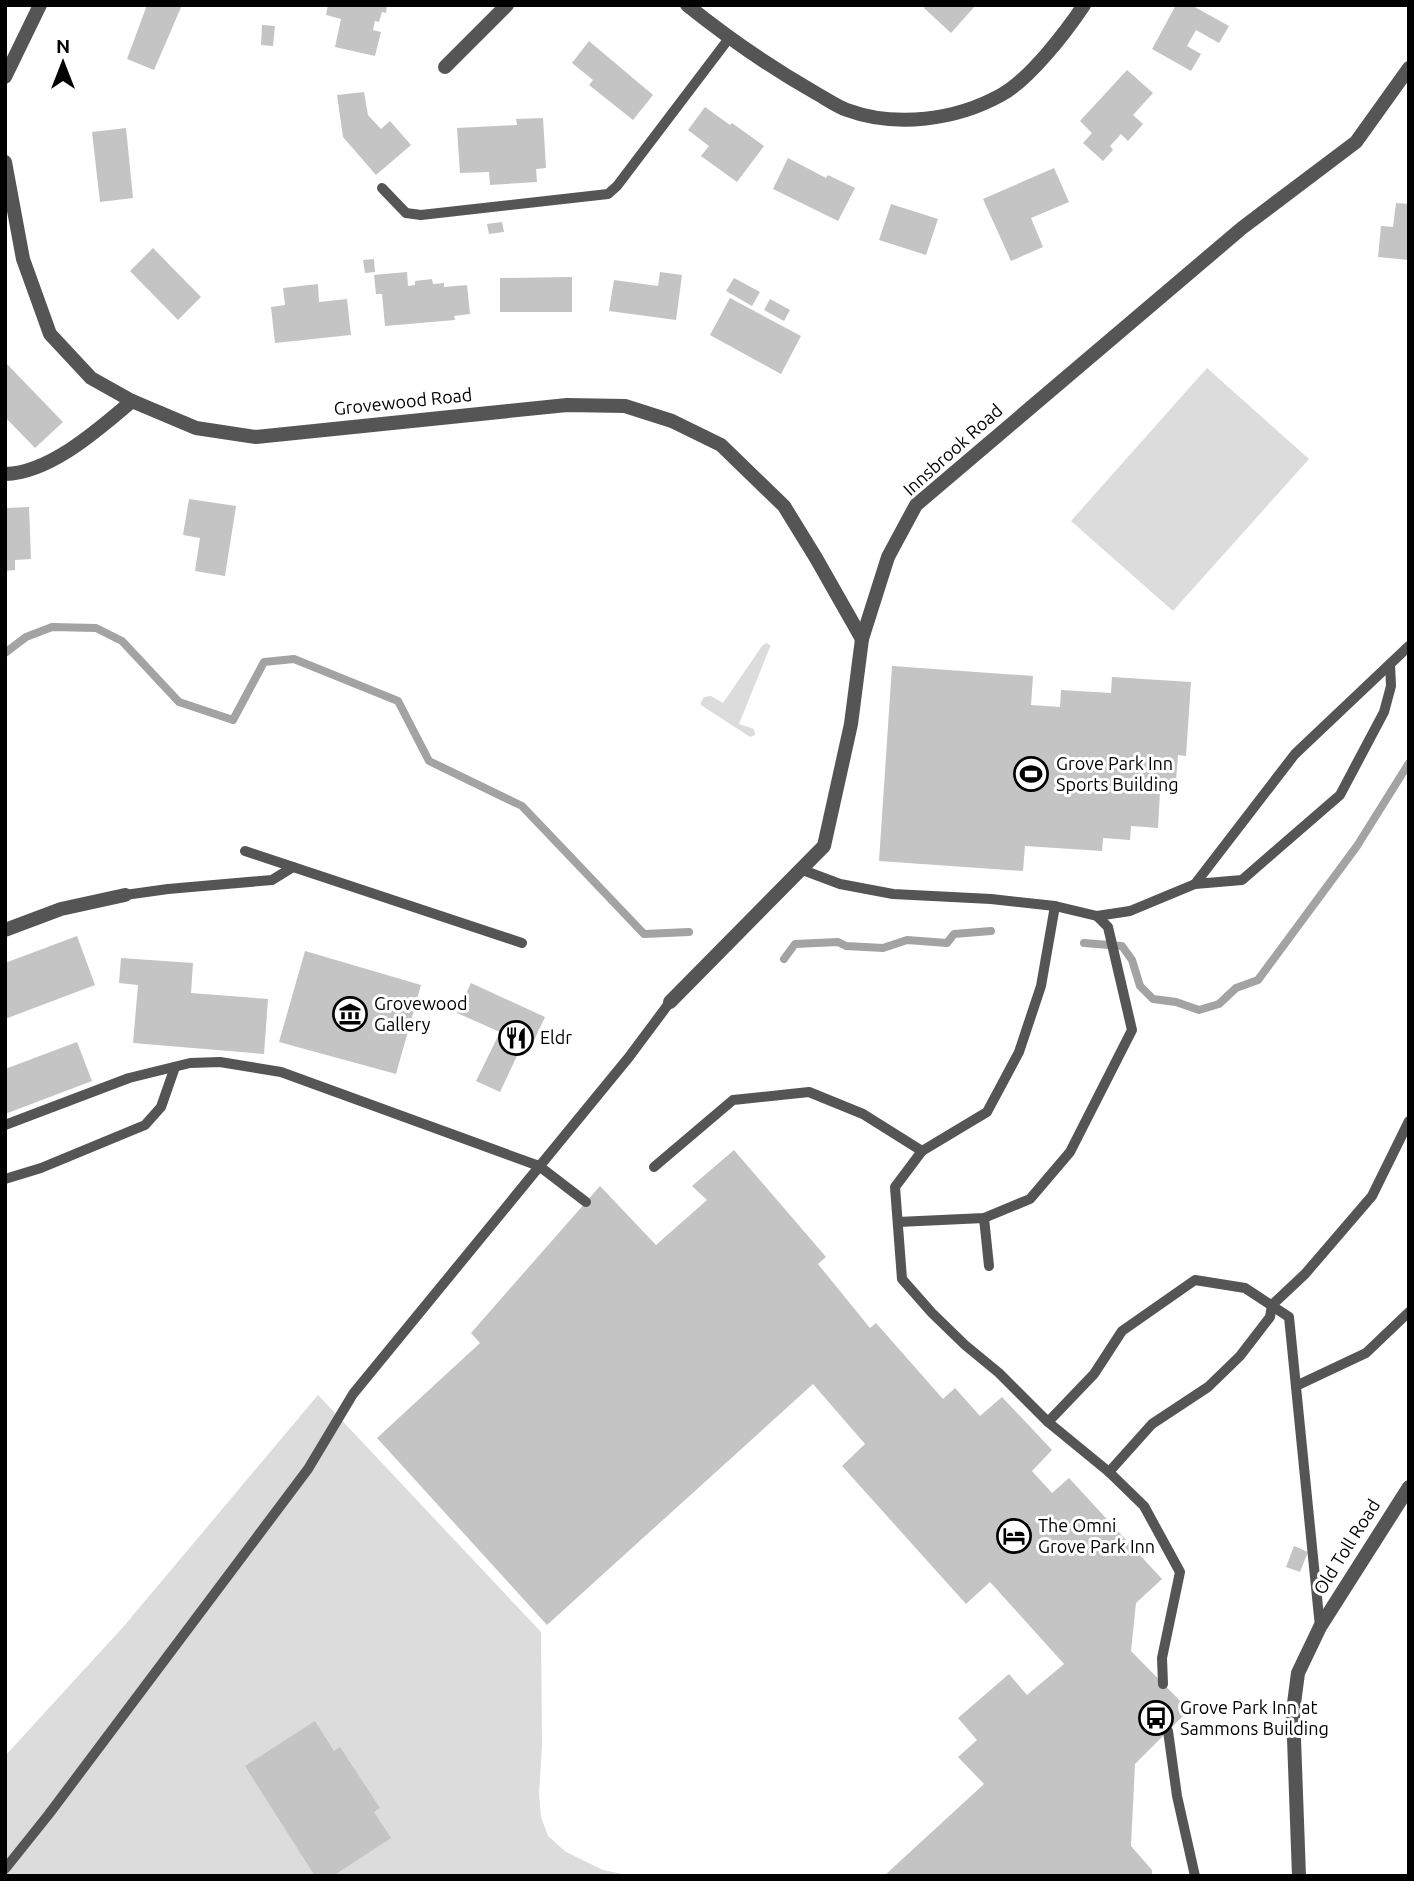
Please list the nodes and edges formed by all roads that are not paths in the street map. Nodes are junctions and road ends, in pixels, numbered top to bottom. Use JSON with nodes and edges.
{"nodes":[{"id":1,"x":40,"y":5,"type":"edge"},
{"id":2,"x":507,"y":5,"type":"edge"},
{"id":3,"x":687,"y":5,"type":"edge"},
{"id":4,"x":1084,"y":5,"type":"edge"},
{"id":5,"x":730,"y":37,"type":"junction"},
{"id":6,"x":445,"y":67,"type":"dead end"},
{"id":7,"x":1409,"y":68,"type":"edge"},
{"id":8,"x":5,"y":78,"type":"edge"},
{"id":9,"x":5,"y":162,"type":"edge"},
{"id":10,"x":382,"y":188,"type":"dead end"},
{"id":11,"x":132,"y":401,"type":"junction"},
{"id":12,"x":5,"y":474,"type":"edge"},
{"id":13,"x":862,"y":639,"type":"junction"},
{"id":14,"x":1409,"y":646,"type":"edge"},
{"id":15,"x":1390,"y":664,"type":"junction"},
{"id":16,"x":244,"y":851,"type":"dead end"},
{"id":17,"x":293,"y":867,"type":"junction"},
{"id":18,"x":800,"y":869,"type":"junction"},
{"id":19,"x":1195,"y":884,"type":"junction"},
{"id":20,"x":125,"y":895,"type":"joint"},
{"id":21,"x":1055,"y":906,"type":"junction"},
{"id":22,"x":1097,"y":916,"type":"junction"},
{"id":23,"x":5,"y":930,"type":"edge"},
{"id":24,"x":522,"y":943,"type":"dead end"},
{"id":25,"x":670,"y":1002,"type":"joint"},
{"id":26,"x":174,"y":1067,"type":"junction"},
{"id":27,"x":1409,"y":1121,"type":"edge"},
{"id":28,"x":5,"y":1125,"type":"edge"},
{"id":29,"x":922,"y":1151,"type":"junction"},
{"id":30,"x":539,"y":1166,"type":"junction"},
{"id":31,"x":654,"y":1167,"type":"dead end"},
{"id":32,"x":5,"y":1180,"type":"edge"},
{"id":33,"x":586,"y":1202,"type":"dead end"},
{"id":34,"x":984,"y":1218,"type":"junction"},
{"id":35,"x":898,"y":1222,"type":"junction"},
{"id":36,"x":989,"y":1266,"type":"dead end"},
{"id":37,"x":1272,"y":1305,"type":"junction"},
{"id":38,"x":1409,"y":1312,"type":"edge"},
{"id":39,"x":1296,"y":1386,"type":"junction"},
{"id":40,"x":1048,"y":1422,"type":"junction"},
{"id":41,"x":1109,"y":1472,"type":"junction"},
{"id":42,"x":1409,"y":1487,"type":"edge"},
{"id":43,"x":1320,"y":1628,"type":"junction"},
{"id":44,"x":1163,"y":1684,"type":"dead end"},
{"id":45,"x":1168,"y":1731,"type":"dead end"},
{"id":46,"x":5,"y":1869,"type":"edge"},
{"id":47,"x":1195,"y":1876,"type":"edge"},
{"id":48,"x":1299,"y":1876,"type":"edge"}],
"edges":[{"from":1,"to":8,"type":"street"},
{"from":2,"to":6,"type":"street"},
{"from":3,"to":5,"type":"street"},
{"from":4,"to":5,"type":"street"},
{"from":5,"to":10,"type":"lane"},
{"from":7,"to":13,"type":"street","name":"Innsbrook Road"},
{"from":9,"to":11,"type":"street","name":"Grovewood Road"},
{"from":11,"to":12,"type":"street"},
{"from":11,"to":13,"type":"street","name":"Grovewood Road"},
{"from":13,"to":18,"type":"street","name":"Innsbrook Road"},
{"from":14,"to":15,"type":"lane"},
{"from":15,"to":19,"type":"lane"},
{"from":15,"to":19,"type":"lane"},
{"from":16,"to":17,"type":"lane"},
{"from":17,"to":20,"type":"lane"},
{"from":17,"to":24,"type":"lane"},
{"from":18,"to":21,"type":"lane"},
{"from":18,"to":25,"type":"street","name":"Innsbrook Road"},
{"from":19,"to":22,"type":"lane"},
{"from":20,"to":23,"type":"street"},
{"from":21,"to":22,"type":"lane"},
{"from":21,"to":29,"type":"lane"},
{"from":22,"to":34,"type":"lane"},
{"from":25,"to":30,"type":"lane"},
{"from":26,"to":28,"type":"lane"},
{"from":26,"to":30,"type":"lane"},
{"from":26,"to":32,"type":"lane"},
{"from":27,"to":37,"type":"lane"},
{"from":29,"to":31,"type":"lane"},
{"from":29,"to":35,"type":"lane"},
{"from":30,"to":33,"type":"lane"},
{"from":30,"to":46,"type":"lane"},
{"from":34,"to":35,"type":"lane"},
{"from":34,"to":36,"type":"lane"},
{"from":35,"to":40,"type":"lane"},
{"from":37,"to":39,"type":"lane"},
{"from":37,"to":40,"type":"lane"},
{"from":37,"to":41,"type":"lane"},
{"from":38,"to":39,"type":"lane"},
{"from":39,"to":43,"type":"lane"},
{"from":40,"to":41,"type":"lane"},
{"from":41,"to":44,"type":"lane"},
{"from":42,"to":43,"type":"street","name":"Old Toll Road"},
{"from":43,"to":48,"type":"street","name":"Old Toll Road"},
{"from":45,"to":47,"type":"lane"}]}
